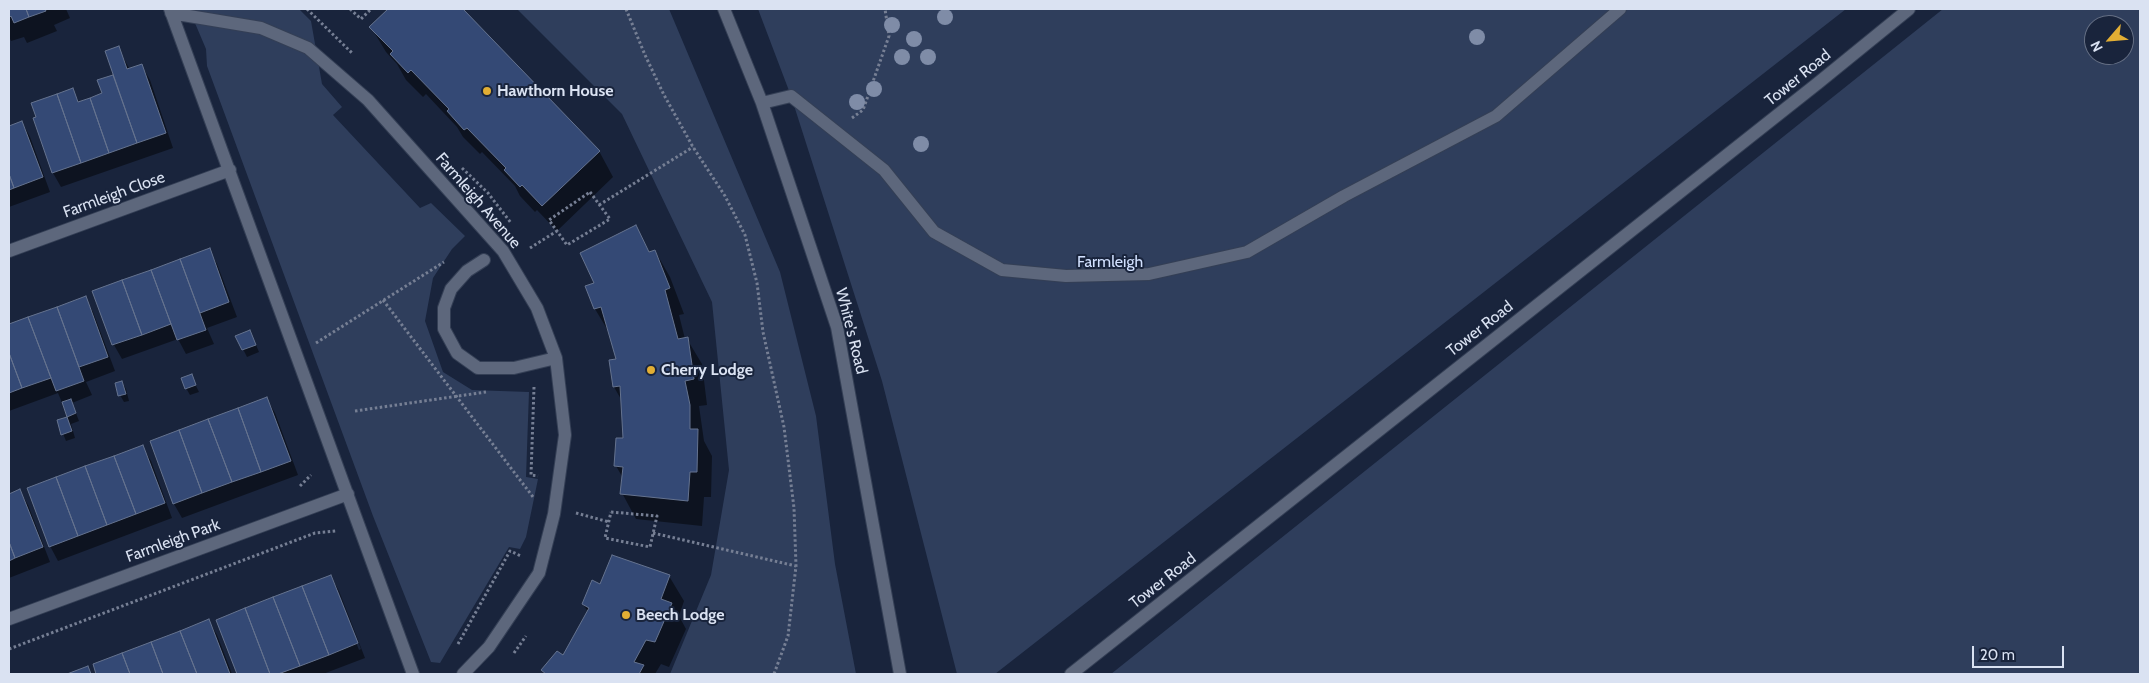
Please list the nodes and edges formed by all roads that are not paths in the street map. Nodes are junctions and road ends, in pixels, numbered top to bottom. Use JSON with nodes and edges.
{"nodes":[{"id":1,"x":724,"y":9,"type":"edge"},
{"id":2,"x":1620,"y":9,"type":"edge"},
{"id":3,"x":1909,"y":9,"type":"edge"},
{"id":4,"x":170,"y":11,"type":"edge"},
{"id":5,"x":762,"y":103,"type":"junction"},
{"id":6,"x":230,"y":170,"type":"junction"},
{"id":7,"x":9,"y":251,"type":"edge"},
{"id":8,"x":484,"y":260,"type":"dead end"},
{"id":9,"x":556,"y":358,"type":"junction"},
{"id":10,"x":348,"y":494,"type":"junction"},
{"id":11,"x":9,"y":619,"type":"edge"},
{"id":12,"x":413,"y":674,"type":"edge"},
{"id":13,"x":463,"y":674,"type":"edge"},
{"id":14,"x":900,"y":674,"type":"edge"},
{"id":15,"x":1071,"y":674,"type":"edge"}],
"edges":[{"from":1,"to":5,"type":"street","name":"White's Road"},
{"from":2,"to":5,"type":"street"},
{"from":3,"to":15,"type":"street","name":"Tower Road"},
{"from":4,"to":6,"type":"street","name":"Farmleigh Avenue"},
{"from":4,"to":9,"type":"street","name":"Farmleigh Avenue"},
{"from":5,"to":14,"type":"street","name":"White's Road"},
{"from":6,"to":7,"type":"street","name":"Farmleigh Close"},
{"from":6,"to":10,"type":"street","name":"Farmleigh Avenue"},
{"from":8,"to":9,"type":"street"},
{"from":9,"to":13,"type":"street","name":"Farmleigh Avenue"},
{"from":10,"to":11,"type":"street","name":"Farmleigh Park"},
{"from":10,"to":12,"type":"street","name":"Farmleigh Avenue"}]}
